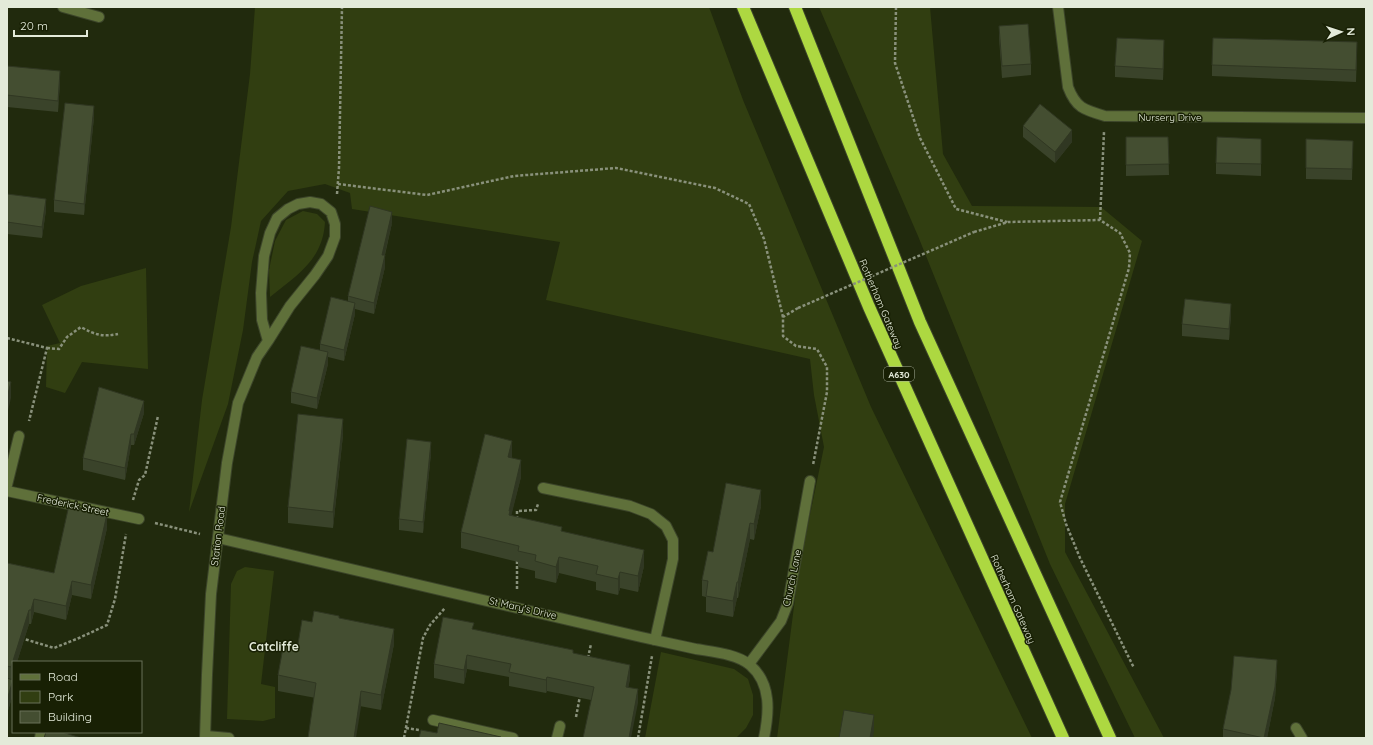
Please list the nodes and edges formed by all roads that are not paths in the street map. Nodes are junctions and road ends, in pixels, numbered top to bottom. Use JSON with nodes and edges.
{"nodes":[{"id":1,"x":63,"y":7,"type":"edge"},
{"id":2,"x":743,"y":7,"type":"edge"},
{"id":3,"x":795,"y":7,"type":"edge"},
{"id":4,"x":1058,"y":7,"type":"edge"},
{"id":5,"x":98,"y":18,"type":"dead end"},
{"id":6,"x":1366,"y":118,"type":"edge"},
{"id":7,"x":268,"y":341,"type":"junction"},
{"id":8,"x":19,"y":436,"type":"road end"},
{"id":9,"x":810,"y":481,"type":"road end"},
{"id":10,"x":7,"y":485,"type":"edge"},
{"id":11,"x":543,"y":488,"type":"road end"},
{"id":12,"x":7,"y":491,"type":"edge"},
{"id":13,"x":134,"y":518,"type":"road end"},
{"id":14,"x":218,"y":538,"type":"junction"},
{"id":15,"x":655,"y":640,"type":"junction"},
{"id":16,"x":749,"y":664,"type":"junction"},
{"id":17,"x":433,"y":720,"type":"dead end"},
{"id":18,"x":560,"y":726,"type":"dead end"},
{"id":19,"x":1296,"y":728,"type":"dead end"},
{"id":20,"x":206,"y":737,"type":"edge"},
{"id":21,"x":229,"y":738,"type":"edge"},
{"id":22,"x":513,"y":738,"type":"edge"},
{"id":23,"x":557,"y":738,"type":"edge"},
{"id":24,"x":764,"y":738,"type":"edge"},
{"id":25,"x":1063,"y":738,"type":"edge"},
{"id":26,"x":1110,"y":738,"type":"edge"},
{"id":27,"x":1302,"y":738,"type":"edge"}],
"edges":[{"from":1,"to":5,"type":"street"},
{"from":2,"to":25,"type":"highway","name":"Rotherham Gateway","number":"A630"},
{"from":3,"to":26,"type":"highway"},
{"from":4,"to":6,"type":"street","name":"Nursery Drive"},
{"from":7,"to":7,"type":"street","name":"Station Road"},
{"from":7,"to":14,"type":"street","name":"Station Road"},
{"from":8,"to":10,"type":"street"},
{"from":9,"to":16,"type":"street","name":"Church Lane"},
{"from":11,"to":15,"type":"street"},
{"from":12,"to":13,"type":"street","name":"Frederick Street"},
{"from":14,"to":15,"type":"street","name":"St Mary's Drive"},
{"from":14,"to":20,"type":"street","name":"Station Road"},
{"from":15,"to":16,"type":"street","name":"St Mary's Drive"},
{"from":16,"to":24,"type":"street","name":"St Mary's Drive"},
{"from":17,"to":22,"type":"street"},
{"from":18,"to":23,"type":"street"},
{"from":19,"to":27,"type":"street"},
{"from":20,"to":21,"type":"street"}]}
